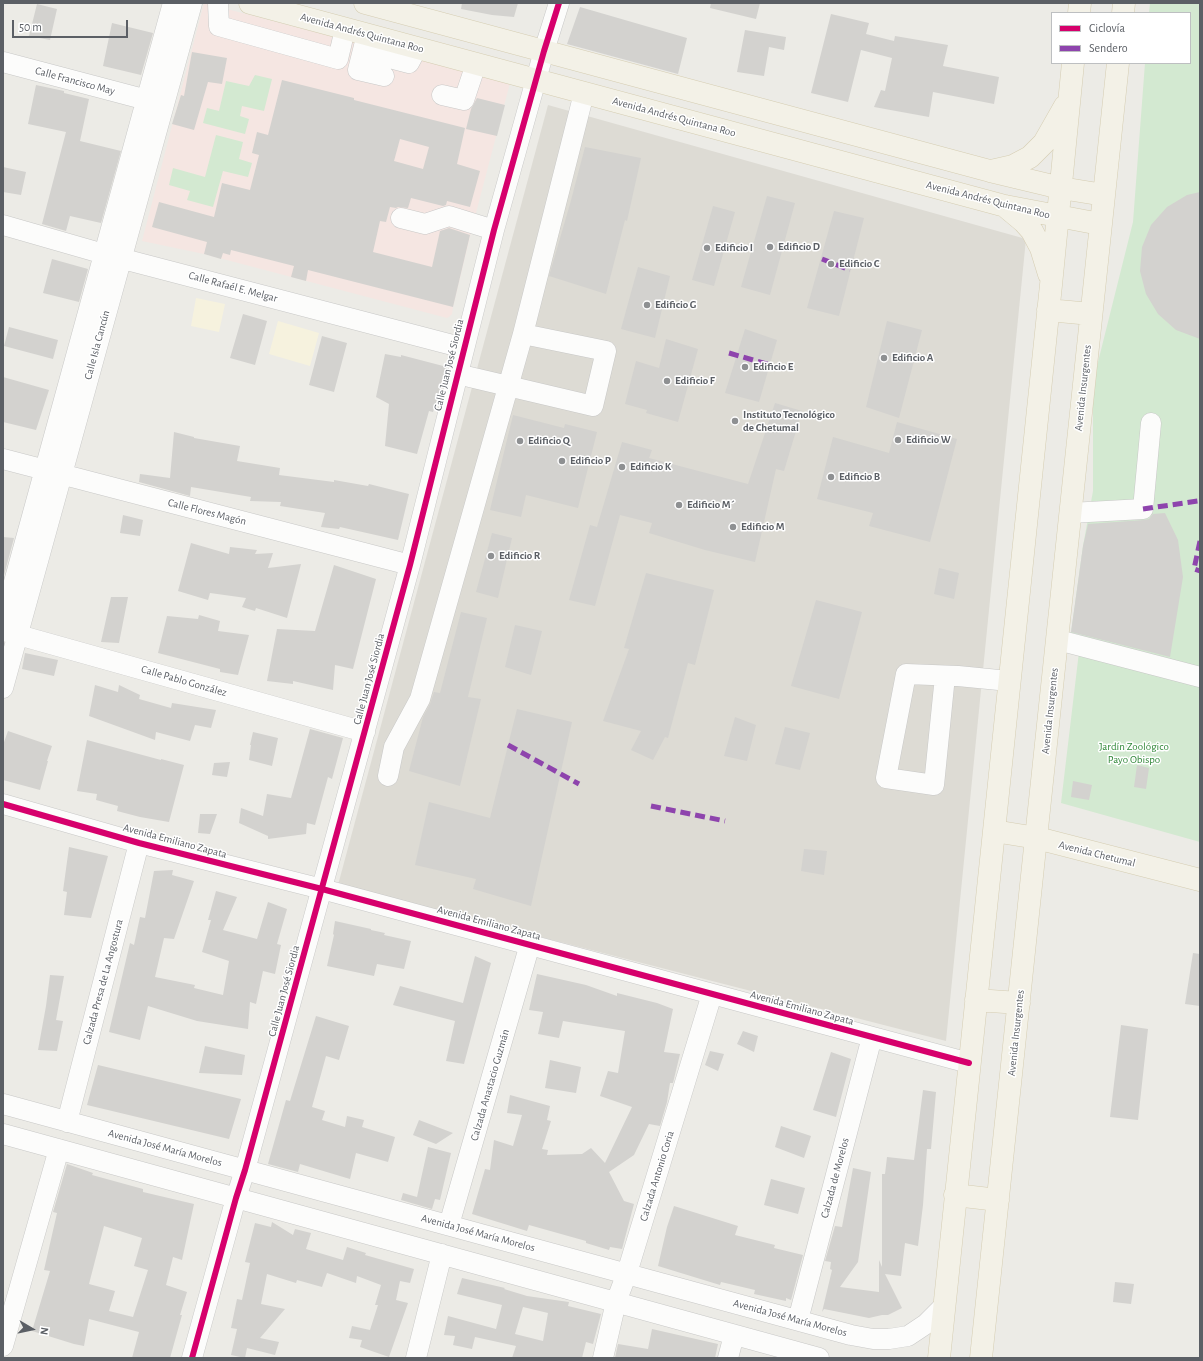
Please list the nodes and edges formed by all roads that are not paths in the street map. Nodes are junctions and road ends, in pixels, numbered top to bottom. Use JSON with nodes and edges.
{"nodes":[{"id":1,"x":173,"y":3,"type":"edge"},
{"id":2,"x":192,"y":3,"type":"edge"},
{"id":3,"x":218,"y":3,"type":"edge"},
{"id":4,"x":250,"y":3,"type":"edge"},
{"id":5,"x":365,"y":3,"type":"edge"},
{"id":6,"x":559,"y":3,"type":"edge"},
{"id":7,"x":346,"y":29,"type":"junction"},
{"id":8,"x":365,"y":43,"type":"junction"},
{"id":9,"x":544,"y":51,"type":"junction"},
{"id":10,"x":3,"y":62,"type":"edge"},
{"id":11,"x":476,"y":64,"type":"junction"},
{"id":12,"x":1073,"y":64,"type":"edge"},
{"id":13,"x":1118,"y":64,"type":"edge"},
{"id":14,"x":384,"y":76,"type":"dead end"},
{"id":15,"x":537,"y":80,"type":"junction"},
{"id":16,"x":584,"y":93,"type":"junction"},
{"id":17,"x":442,"y":95,"type":"dead end"},
{"id":18,"x":1069,"y":98,"type":"junction"},
{"id":19,"x":146,"y":100,"type":"junction"},
{"id":20,"x":990,"y":171,"type":"junction"},
{"id":21,"x":1061,"y":188,"type":"junction"},
{"id":22,"x":1104,"y":195,"type":"junction"},
{"id":23,"x":1005,"y":206,"type":"junction"},
{"id":24,"x":1058,"y":217,"type":"junction"},
{"id":25,"x":401,"y":218,"type":"dead end"},
{"id":26,"x":1100,"y":224,"type":"junction"},
{"id":27,"x":3,"y":225,"type":"edge"},
{"id":28,"x":494,"y":230,"type":"junction"},
{"id":29,"x":113,"y":256,"type":"junction"},
{"id":30,"x":1051,"y":285,"type":"junction"},
{"id":31,"x":1048,"y":310,"type":"junction"},
{"id":32,"x":1091,"y":314,"type":"junction"},
{"id":33,"x":522,"y":334,"type":"junction"},
{"id":34,"x":464,"y":348,"type":"junction"},
{"id":35,"x":457,"y":374,"type":"junction"},
{"id":36,"x":508,"y":386,"type":"junction"},
{"id":37,"x":1151,"y":423,"type":"dead end"},
{"id":38,"x":3,"y":459,"type":"edge"},
{"id":39,"x":53,"y":473,"type":"junction"},
{"id":40,"x":1070,"y":513,"type":"junction"},
{"id":41,"x":410,"y":565,"type":"junction"},
{"id":42,"x":3,"y":622,"type":"edge"},
{"id":43,"x":10,"y":633,"type":"edge"},
{"id":44,"x":1058,"y":640,"type":"junction"},
{"id":45,"x":945,"y":676,"type":"junction"},
{"id":46,"x":1200,"y":676,"type":"edge"},
{"id":47,"x":1009,"y":681,"type":"junction"},
{"id":48,"x":3,"y":688,"type":"edge"},
{"id":49,"x":364,"y":732,"type":"junction"},
{"id":50,"x":388,"y":776,"type":"dead end"},
{"id":51,"x":3,"y":804,"type":"edge"},
{"id":52,"x":994,"y":831,"type":"junction"},
{"id":53,"x":1036,"y":838,"type":"junction"},
{"id":54,"x":139,"y":843,"type":"junction"},
{"id":55,"x":1200,"y":880,"type":"edge"},
{"id":56,"x":322,"y":889,"type":"junction"},
{"id":57,"x":530,"y":944,"type":"junction"},
{"id":58,"x":712,"y":994,"type":"junction"},
{"id":59,"x":976,"y":1000,"type":"junction"},
{"id":60,"x":1019,"y":1003,"type":"junction"},
{"id":61,"x":872,"y":1037,"type":"junction"},
{"id":62,"x":969,"y":1063,"type":"junction"},
{"id":63,"x":3,"y":1104,"type":"edge"},
{"id":64,"x":67,"y":1122,"type":"junction"},
{"id":65,"x":3,"y":1134,"type":"edge"},
{"id":66,"x":60,"y":1149,"type":"junction"},
{"id":67,"x":245,"y":1170,"type":"junction"},
{"id":68,"x":955,"y":1196,"type":"junction"},
{"id":69,"x":236,"y":1198,"type":"junction"},
{"id":70,"x":998,"y":1200,"type":"junction"},
{"id":71,"x":449,"y":1225,"type":"junction"},
{"id":72,"x":442,"y":1254,"type":"junction"},
{"id":73,"x":627,"y":1273,"type":"junction"},
{"id":74,"x":616,"y":1302,"type":"junction"},
{"id":75,"x":944,"y":1306,"type":"junction"},
{"id":76,"x":798,"y":1320,"type":"junction"},
{"id":77,"x":734,"y":1335,"type":"junction"},
{"id":78,"x":3,"y":1346,"type":"edge"},
{"id":79,"x":192,"y":1358,"type":"edge"},
{"id":80,"x":416,"y":1358,"type":"edge"},
{"id":81,"x":603,"y":1358,"type":"edge"},
{"id":82,"x":728,"y":1358,"type":"edge"},
{"id":83,"x":817,"y":1358,"type":"edge"},
{"id":84,"x":938,"y":1358,"type":"edge"},
{"id":85,"x":981,"y":1358,"type":"edge"}],
"edges":[{"from":1,"to":19,"type":"street","name":"Calle Isla Cancún"},
{"from":2,"to":29,"type":"street","name":"Calle Isla Cancún"},
{"from":3,"to":7,"type":"street"},
{"from":4,"to":7,"type":"main road","name":"Avenida Andrés Quintana Roo"},
{"from":5,"to":9,"type":"main road"},
{"from":6,"to":9,"type":"street","name":"Calle Juan José Siordia"},
{"from":7,"to":8,"type":"main road","name":"Avenida Andrés Quintana Roo"},
{"from":8,"to":11,"type":"main road","name":"Avenida Andrés Quintana Roo"},
{"from":8,"to":14,"type":"street"},
{"from":9,"to":15,"type":"street","name":"Calle Juan José Siordia"},
{"from":9,"to":20,"type":"main road"},
{"from":10,"to":19,"type":"street","name":"Calle Francisco May"},
{"from":11,"to":15,"type":"main road","name":"Avenida Andrés Quintana Roo"},
{"from":11,"to":17,"type":"street"},
{"from":12,"to":18,"type":"main road"},
{"from":13,"to":22,"type":"main road","name":"Avenida Insurgentes"},
{"from":15,"to":16,"type":"main road","name":"Avenida Andrés Quintana Roo"},
{"from":15,"to":28,"type":"street","name":"Calle Juan José Siordia"},
{"from":16,"to":23,"type":"main road","name":"Avenida Andrés Quintana Roo"},
{"from":16,"to":33,"type":"street"},
{"from":18,"to":20,"type":"main road"},
{"from":18,"to":21,"type":"main road"},
{"from":19,"to":29,"type":"street","name":"Calle Isla Cancún"},
{"from":20,"to":21,"type":"main road"},
{"from":21,"to":22,"type":"main road"},
{"from":21,"to":24,"type":"main road"},
{"from":22,"to":26,"type":"main road","name":"Avenida Insurgentes"},
{"from":23,"to":24,"type":"main road","name":"Avenida Andrés Quintana Roo"},
{"from":23,"to":30,"type":"main road"},
{"from":24,"to":26,"type":"main road","name":"Avenida Andrés Quintana Roo"},
{"from":24,"to":30,"type":"main road"},
{"from":25,"to":28,"type":"street"},
{"from":26,"to":32,"type":"main road","name":"Avenida Insurgentes"},
{"from":27,"to":29,"type":"street","name":"Calle Rafaél E. Melgar"},
{"from":28,"to":34,"type":"street","name":"Calle Juan José Siordia"},
{"from":29,"to":34,"type":"street","name":"Calle Rafaél E. Melgar"},
{"from":29,"to":39,"type":"street","name":"Calle Isla Cancún"},
{"from":30,"to":31,"type":"main road"},
{"from":31,"to":32,"type":"main road"},
{"from":31,"to":47,"type":"main road"},
{"from":32,"to":40,"type":"main road","name":"Avenida Insurgentes"},
{"from":33,"to":36,"type":"street"},
{"from":33,"to":36,"type":"street"},
{"from":34,"to":35,"type":"street","name":"Calle Juan José Siordia"},
{"from":35,"to":36,"type":"street"},
{"from":35,"to":41,"type":"street","name":"Calle Juan José Siordia"},
{"from":36,"to":50,"type":"street"},
{"from":37,"to":40,"type":"street"},
{"from":38,"to":39,"type":"street","name":"Calle Flores Magón"},
{"from":39,"to":41,"type":"street","name":"Calle Flores Magón"},
{"from":39,"to":42,"type":"street","name":"Calle Isla Cancún"},
{"from":39,"to":43,"type":"street","name":"Calle Isla Cancún"},
{"from":40,"to":44,"type":"main road","name":"Avenida Insurgentes"},
{"from":41,"to":49,"type":"street","name":"Calle Juan José Siordia"},
{"from":43,"to":48,"type":"street","name":"Calle Isla Cancún"},
{"from":43,"to":49,"type":"street","name":"Calle Pablo González"},
{"from":44,"to":46,"type":"street"},
{"from":44,"to":53,"type":"main road","name":"Avenida Insurgentes"},
{"from":45,"to":45,"type":"street"},
{"from":45,"to":47,"type":"street"},
{"from":47,"to":52,"type":"main road"},
{"from":49,"to":56,"type":"street","name":"Calle Juan José Siordia"},
{"from":51,"to":54,"type":"street","name":"Avenida Emiliano Zapata"},
{"from":52,"to":53,"type":"main road","name":"Avenida Chetumal"},
{"from":52,"to":59,"type":"main road"},
{"from":53,"to":55,"type":"main road","name":"Avenida Chetumal"},
{"from":53,"to":60,"type":"main road","name":"Avenida Insurgentes"},
{"from":54,"to":56,"type":"street","name":"Avenida Emiliano Zapata"},
{"from":54,"to":64,"type":"street","name":"Calzada Presa de La Angostura"},
{"from":56,"to":57,"type":"street","name":"Avenida Emiliano Zapata"},
{"from":56,"to":67,"type":"street","name":"Calle Juan José Siordia"},
{"from":57,"to":58,"type":"street","name":"Avenida Emiliano Zapata"},
{"from":57,"to":71,"type":"street","name":"Calzada Anastacio Guzmán"},
{"from":58,"to":61,"type":"street","name":"Avenida Emiliano Zapata"},
{"from":58,"to":73,"type":"street","name":"Calzada Antonio Coria"},
{"from":59,"to":60,"type":"main road"},
{"from":59,"to":62,"type":"main road"},
{"from":60,"to":70,"type":"main road","name":"Avenida Insurgentes"},
{"from":61,"to":62,"type":"street","name":"Avenida Emiliano Zapata"},
{"from":61,"to":76,"type":"street","name":"Calzada de Morelos"},
{"from":62,"to":68,"type":"main road"},
{"from":63,"to":64,"type":"street","name":"Avenida José María Morelos"},
{"from":64,"to":67,"type":"street","name":"Avenida José María Morelos"},
{"from":65,"to":66,"type":"street"},
{"from":66,"to":69,"type":"street"},
{"from":66,"to":78,"type":"street"},
{"from":67,"to":69,"type":"street","name":"Calle Juan José Siordia"},
{"from":67,"to":71,"type":"street","name":"Avenida José María Morelos"},
{"from":68,"to":70,"type":"main road"},
{"from":68,"to":75,"type":"main road"},
{"from":69,"to":72,"type":"street"},
{"from":69,"to":79,"type":"street","name":"Calle Juan José Siordia"},
{"from":70,"to":85,"type":"main road","name":"Avenida Insurgentes"},
{"from":71,"to":73,"type":"street","name":"Avenida José María Morelos"},
{"from":72,"to":74,"type":"street"},
{"from":72,"to":80,"type":"street"},
{"from":73,"to":74,"type":"street","name":"Calzada Antonio Coria"},
{"from":73,"to":76,"type":"street","name":"Avenida José María Morelos"},
{"from":74,"to":77,"type":"street"},
{"from":74,"to":81,"type":"street","name":"Calzada Antonio Coria"},
{"from":75,"to":76,"type":"street","name":"Avenida José María Morelos"},
{"from":75,"to":84,"type":"main road"},
{"from":77,"to":82,"type":"street"},
{"from":77,"to":83,"type":"street"}]}
